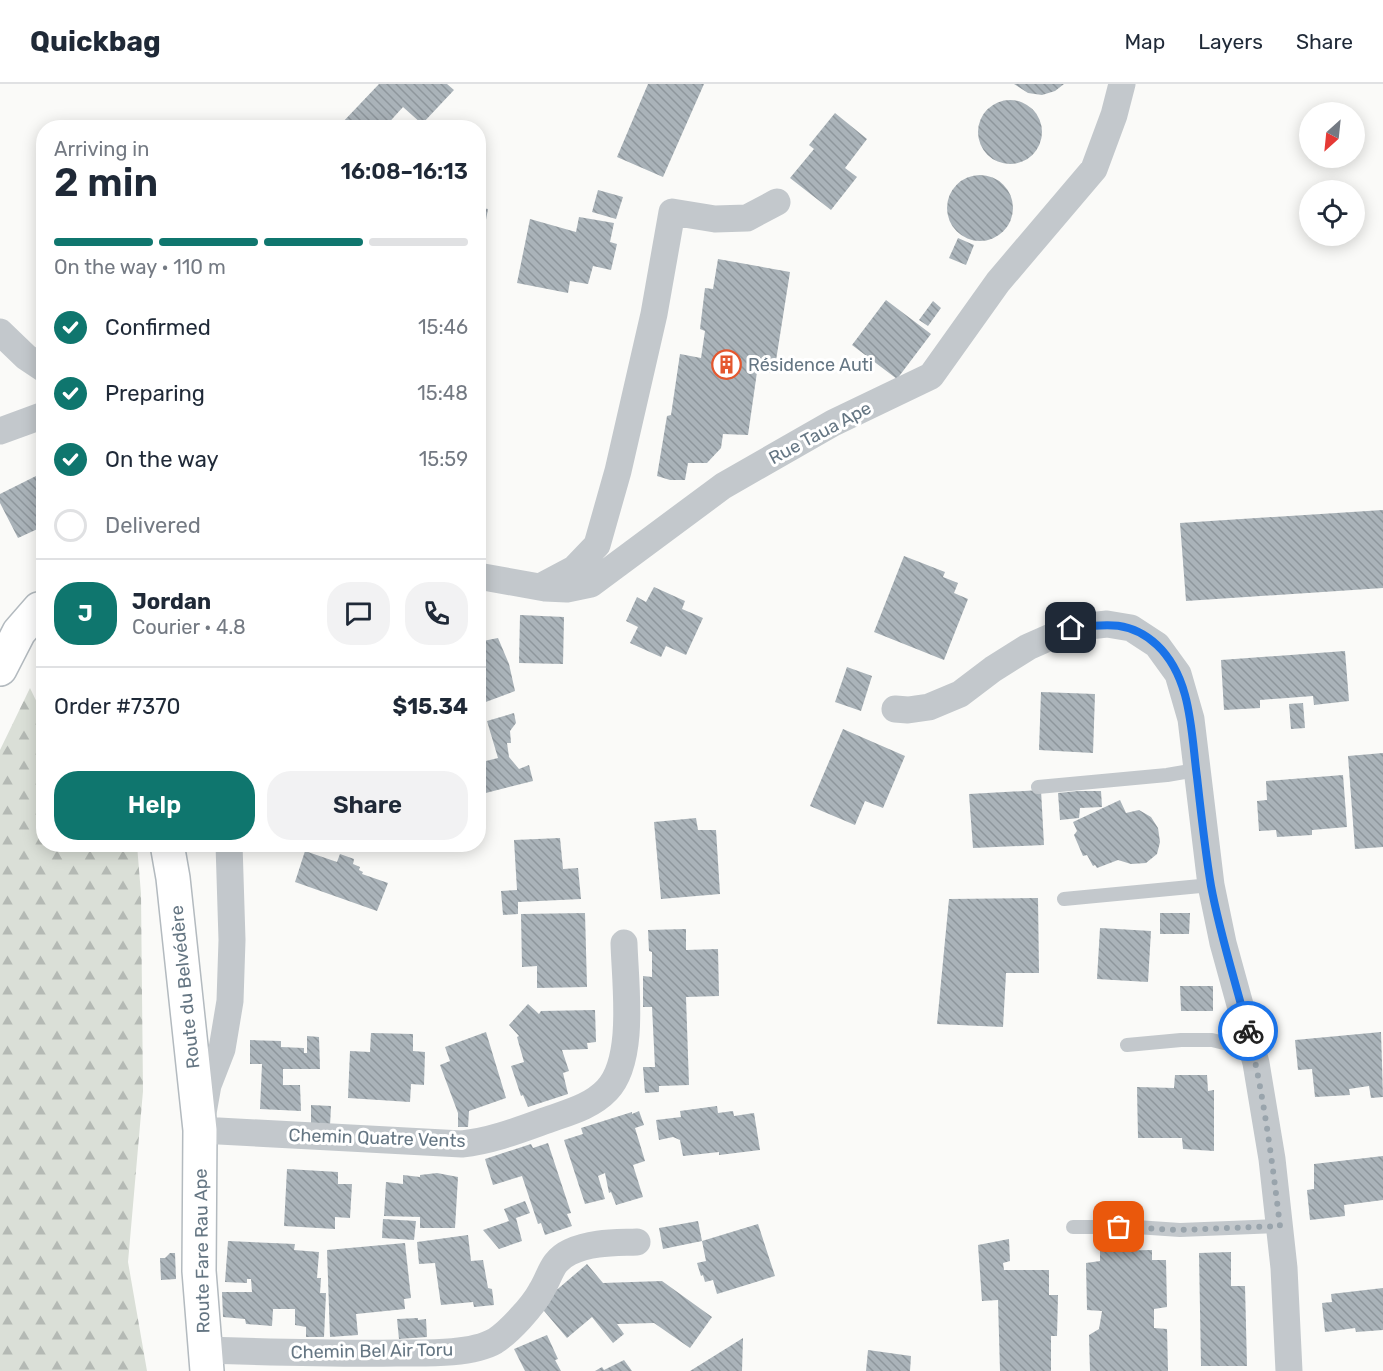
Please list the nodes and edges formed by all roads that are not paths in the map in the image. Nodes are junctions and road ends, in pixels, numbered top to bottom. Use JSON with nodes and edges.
{"nodes":[{"id":1,"x":1122,"y":84,"type":"edge"},
{"id":2,"x":777,"y":202,"type":"dead end"},
{"id":3,"x":0,"y":332,"type":"edge"},
{"id":4,"x":36,"y":364,"type":"edge"},
{"id":5,"x":36,"y":417,"type":"edge"},
{"id":6,"x":0,"y":431,"type":"edge"},
{"id":7,"x":486,"y":577,"type":"edge"},
{"id":8,"x":541,"y":587,"type":"junction"},
{"id":9,"x":36,"y":612,"type":"edge"},
{"id":10,"x":0,"y":669,"type":"edge"},
{"id":11,"x":895,"y":709,"type":"dead end"},
{"id":12,"x":1196,"y":770,"type":"junction"},
{"id":13,"x":1038,"y":786,"type":"dead end"},
{"id":14,"x":168,"y":852,"type":"edge"},
{"id":15,"x":229,"y":852,"type":"edge"},
{"id":16,"x":1211,"y":885,"type":"junction"},
{"id":17,"x":1064,"y":898,"type":"dead end"},
{"id":18,"x":624,"y":943,"type":"dead end"},
{"id":19,"x":1127,"y":1045,"type":"dead end"},
{"id":20,"x":1253,"y":1050,"type":"junction"},
{"id":21,"x":200,"y":1130,"type":"junction"},
{"id":22,"x":1280,"y":1226,"type":"junction"},
{"id":23,"x":1073,"y":1227,"type":"dead end"},
{"id":24,"x":637,"y":1242,"type":"dead end"},
{"id":25,"x":206,"y":1360,"type":"edge"},
{"id":26,"x":1289,"y":1371,"type":"edge"}],
"edges":[{"from":1,"to":8,"type":"street","name":"Rue Taua Ape"},
{"from":2,"to":8,"type":"street"},
{"from":3,"to":4,"type":"street"},
{"from":5,"to":6,"type":"street"},
{"from":7,"to":8,"type":"street","name":"Rue Taua Ape"},
{"from":9,"to":10,"type":"street"},
{"from":11,"to":12,"type":"street"},
{"from":12,"to":13,"type":"lane"},
{"from":12,"to":16,"type":"street"},
{"from":14,"to":21,"type":"street","name":"Route du Belvédère"},
{"from":15,"to":21,"type":"street"},
{"from":16,"to":17,"type":"lane"},
{"from":16,"to":20,"type":"street"},
{"from":18,"to":21,"type":"street","name":"Chemin Quatre Vents"},
{"from":19,"to":20,"type":"lane"},
{"from":20,"to":22,"type":"street"},
{"from":21,"to":25,"type":"street","name":"Route Fare Rau Ape"},
{"from":22,"to":23,"type":"lane"},
{"from":22,"to":26,"type":"street"},
{"from":24,"to":25,"type":"street","name":"Chemin Bel Air Toru"}]}
